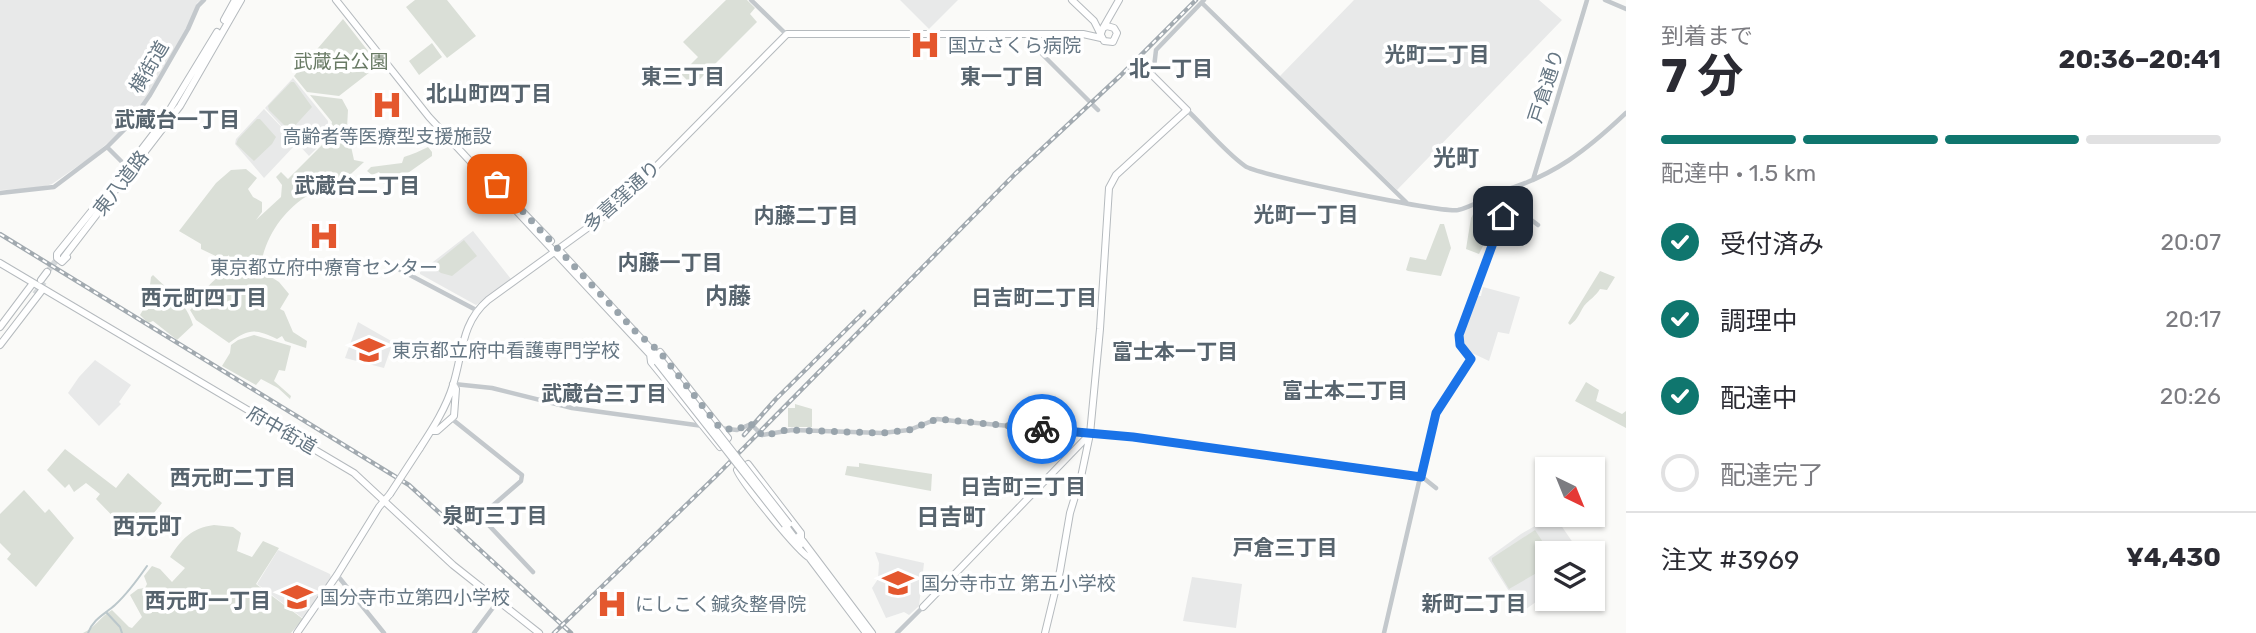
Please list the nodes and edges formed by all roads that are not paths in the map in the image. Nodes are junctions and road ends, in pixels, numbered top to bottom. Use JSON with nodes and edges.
{"nodes":[{"id":1,"x":204,"y":0,"type":"edge"},
{"id":2,"x":235,"y":0,"type":"edge"},
{"id":3,"x":241,"y":0,"type":"edge"},
{"id":4,"x":338,"y":0,"type":"edge"},
{"id":5,"x":751,"y":0,"type":"edge"},
{"id":6,"x":1075,"y":0,"type":"edge"},
{"id":7,"x":1119,"y":0,"type":"edge"},
{"id":8,"x":1587,"y":0,"type":"edge"},
{"id":9,"x":1605,"y":0,"type":"edge"},
{"id":10,"x":1203,"y":1,"type":"edge"},
{"id":11,"x":1626,"y":9,"type":"edge"},
{"id":12,"x":1114,"y":12,"type":"junction"},
{"id":13,"x":1103,"y":27,"type":"junction"},
{"id":14,"x":787,"y":34,"type":"junction"},
{"id":15,"x":1031,"y":34,"type":"junction"},
{"id":16,"x":210,"y":56,"type":"junction"},
{"id":17,"x":1153,"y":76,"type":"joint"},
{"id":18,"x":192,"y":77,"type":"junction"},
{"id":19,"x":187,"y":96,"type":"junction"},
{"id":20,"x":1098,"y":110,"type":"dead end"},
{"id":21,"x":1187,"y":110,"type":"junction"},
{"id":22,"x":1626,"y":113,"type":"edge"},
{"id":23,"x":166,"y":116,"type":"junction"},
{"id":24,"x":107,"y":147,"type":"junction"},
{"id":25,"x":129,"y":170,"type":"junction"},
{"id":26,"x":1532,"y":180,"type":"junction"},
{"id":27,"x":115,"y":188,"type":"junction"},
{"id":28,"x":1510,"y":190,"type":"junction"},
{"id":29,"x":0,"y":193,"type":"edge"},
{"id":30,"x":1513,"y":198,"type":"junction"},
{"id":31,"x":1408,"y":204,"type":"junction"},
{"id":32,"x":1538,"y":225,"type":"dead end"},
{"id":33,"x":557,"y":251,"type":"junction"},
{"id":34,"x":62,"y":255,"type":"tunnel mouth"},
{"id":35,"x":0,"y":263,"type":"edge"},
{"id":36,"x":388,"y":264,"type":"dead end"},
{"id":37,"x":49,"y":273,"type":"tunnel mouth"},
{"id":38,"x":33,"y":283,"type":"junction"},
{"id":39,"x":43,"y":283,"type":"junction"},
{"id":40,"x":478,"y":311,"type":"junction"},
{"id":41,"x":0,"y":327,"type":"edge"},
{"id":42,"x":0,"y":333,"type":"edge"},
{"id":43,"x":637,"y":333,"type":"junction"},
{"id":44,"x":0,"y":339,"type":"edge"},
{"id":45,"x":0,"y":345,"type":"edge"},
{"id":46,"x":650,"y":354,"type":"junction"},
{"id":47,"x":659,"y":361,"type":"junction"},
{"id":48,"x":453,"y":384,"type":"junction"},
{"id":49,"x":452,"y":419,"type":"junction"},
{"id":50,"x":702,"y":426,"type":"junction"},
{"id":51,"x":720,"y":428,"type":"junction"},
{"id":52,"x":431,"y":431,"type":"junction"},
{"id":53,"x":1090,"y":434,"type":"junction"},
{"id":54,"x":1078,"y":449,"type":"junction"},
{"id":55,"x":1086,"y":453,"type":"junction"},
{"id":56,"x":1421,"y":477,"type":"junction"},
{"id":57,"x":1436,"y":488,"type":"dead end"},
{"id":58,"x":386,"y":500,"type":"junction"},
{"id":59,"x":787,"y":524,"type":"junction"},
{"id":60,"x":801,"y":539,"type":"junction"},
{"id":61,"x":810,"y":558,"type":"junction"},
{"id":62,"x":533,"y":572,"type":"dead end"},
{"id":63,"x":337,"y":575,"type":"junction"},
{"id":64,"x":498,"y":601,"type":"junction"},
{"id":65,"x":923,"y":607,"type":"joint"},
{"id":66,"x":296,"y":633,"type":"edge"},
{"id":67,"x":384,"y":633,"type":"edge"},
{"id":68,"x":474,"y":633,"type":"edge"},
{"id":69,"x":539,"y":633,"type":"edge"},
{"id":70,"x":867,"y":633,"type":"edge"},
{"id":71,"x":897,"y":633,"type":"edge"},
{"id":72,"x":1045,"y":633,"type":"edge"},
{"id":73,"x":1384,"y":633,"type":"edge"}],
"edges":[{"from":1,"to":24,"type":"street","name":"横街道"},
{"from":2,"to":18,"type":"main road","name":"東八道路"},
{"from":3,"to":16,"type":"main road","name":"東八道路"},
{"from":4,"to":33,"type":"main road"},
{"from":4,"to":33,"type":"main road"},
{"from":5,"to":14,"type":"street"},
{"from":6,"to":13,"type":"main road"},
{"from":7,"to":12,"type":"main road"},
{"from":8,"to":26,"type":"street","name":"戸倉通り"},
{"from":9,"to":11,"type":"street"},
{"from":10,"to":17,"type":"street"},
{"from":10,"to":31,"type":"street"},
{"from":12,"to":13,"type":"main road"},
{"from":12,"to":13,"type":"main road"},
{"from":13,"to":15,"type":"main road"},
{"from":14,"to":15,"type":"main road"},
{"from":14,"to":33,"type":"main road","name":"多喜窪通り"},
{"from":15,"to":20,"type":"street"},
{"from":16,"to":18,"type":"main road"},
{"from":16,"to":19,"type":"main road","name":"東八道路"},
{"from":17,"to":21,"type":"main road"},
{"from":18,"to":23,"type":"main road","name":"東八道路"},
{"from":19,"to":23,"type":"main road"},
{"from":19,"to":25,"type":"main road","name":"東八道路"},
{"from":21,"to":31,"type":"street"},
{"from":21,"to":53,"type":"main road"},
{"from":22,"to":26,"type":"street"},
{"from":23,"to":25,"type":"main road","name":"東八道路"},
{"from":24,"to":25,"type":"street"},
{"from":24,"to":29,"type":"street","name":"横街道"},
{"from":25,"to":27,"type":"main road","name":"東八道路"},
{"from":26,"to":28,"type":"street"},
{"from":27,"to":27,"type":"main road"},
{"from":27,"to":34,"type":"main road","name":"東八道路"},
{"from":28,"to":30,"type":"street"},
{"from":28,"to":31,"type":"street"},
{"from":30,"to":32,"type":"street"},
{"from":30,"to":56,"type":"street"},
{"from":33,"to":40,"type":"main road","name":"多喜窪通り"},
{"from":33,"to":43,"type":"main road"},
{"from":33,"to":46,"type":"main road"},
{"from":35,"to":38,"type":"main road","name":"府中街道"},
{"from":36,"to":40,"type":"street"},
{"from":37,"to":39,"type":"main road"},
{"from":38,"to":39,"type":"main road","name":"府中街道"},
{"from":38,"to":41,"type":"main road"},
{"from":39,"to":45,"type":"main road"},
{"from":39,"to":58,"type":"main road","name":"府中街道"},
{"from":40,"to":48,"type":"main road","name":"多喜窪通り"},
{"from":42,"to":44,"type":"main road"},
{"from":43,"to":47,"type":"main road"},
{"from":43,"to":51,"type":"main road"},
{"from":46,"to":47,"type":"main road"},
{"from":46,"to":50,"type":"main road"},
{"from":47,"to":59,"type":"main road","bridge":true},
{"from":48,"to":49,"type":"main road"},
{"from":48,"to":50,"type":"street"},
{"from":48,"to":52,"type":"main road","name":"多喜窪通り"},
{"from":49,"to":52,"type":"main road"},
{"from":49,"to":62,"type":"street"},
{"from":50,"to":51,"type":"street"},
{"from":50,"to":51,"type":"main road"},
{"from":51,"to":53,"type":"street","bridge":true},
{"from":52,"to":58,"type":"main road","name":"多喜窪通り","bridge":true},
{"from":53,"to":54,"type":"main road"},
{"from":53,"to":55,"type":"main road"},
{"from":53,"to":56,"type":"street"},
{"from":54,"to":55,"type":"main road"},
{"from":54,"to":65,"type":"main road"},
{"from":55,"to":72,"type":"main road"},
{"from":56,"to":57,"type":"street"},
{"from":56,"to":73,"type":"street"},
{"from":58,"to":63,"type":"main road"},
{"from":58,"to":64,"type":"main road","name":"府中街道"},
{"from":59,"to":60,"type":"main road"},
{"from":59,"to":61,"type":"main road"},
{"from":60,"to":61,"type":"main road"},
{"from":60,"to":70,"type":"main road"},
{"from":61,"to":70,"type":"main road"},
{"from":63,"to":66,"type":"main road"},
{"from":63,"to":67,"type":"street"},
{"from":64,"to":68,"type":"street"},
{"from":64,"to":69,"type":"main road","name":"府中街道"},
{"from":65,"to":71,"type":"street"}]}
